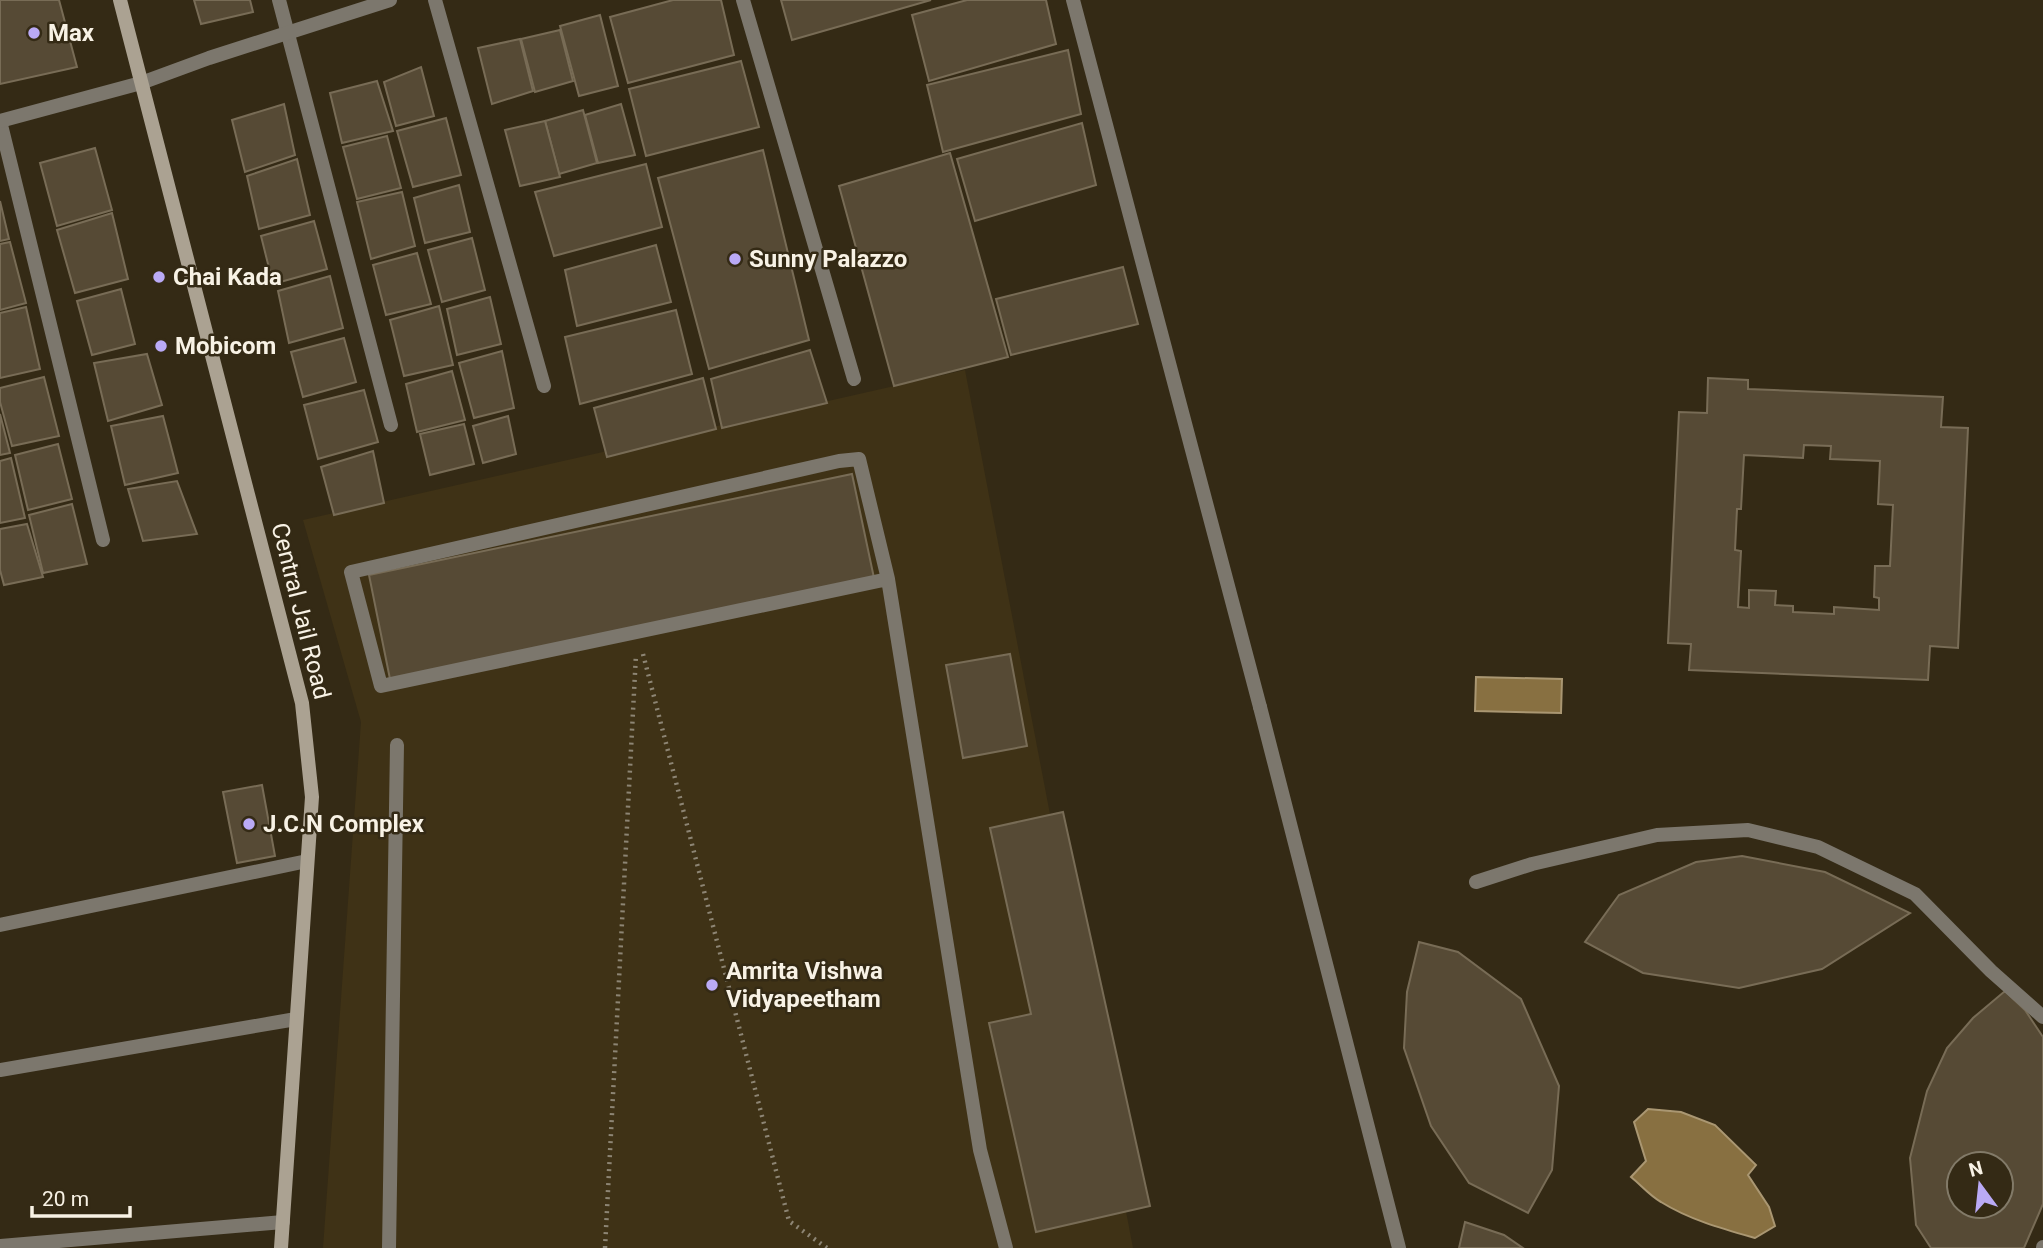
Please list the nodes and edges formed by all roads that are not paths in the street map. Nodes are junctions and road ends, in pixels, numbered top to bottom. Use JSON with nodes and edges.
{"nodes":[{"id":1,"x":120,"y":0,"type":"edge"},
{"id":2,"x":279,"y":0,"type":"edge"},
{"id":3,"x":390,"y":0,"type":"edge"},
{"id":4,"x":435,"y":0,"type":"edge"},
{"id":5,"x":743,"y":0,"type":"edge"},
{"id":6,"x":1073,"y":0,"type":"edge"},
{"id":7,"x":287,"y":33,"type":"junction"},
{"id":8,"x":141,"y":82,"type":"junction"},
{"id":9,"x":0,"y":121,"type":"edge"},
{"id":10,"x":854,"y":379,"type":"dead end"},
{"id":11,"x":544,"y":386,"type":"dead end"},
{"id":12,"x":391,"y":425,"type":"dead end"},
{"id":13,"x":103,"y":540,"type":"dead end"},
{"id":14,"x":888,"y":579,"type":"junction"},
{"id":15,"x":397,"y":745,"type":"dead end"},
{"id":16,"x":307,"y":861,"type":"junction"},
{"id":17,"x":1476,"y":882,"type":"dead end"},
{"id":18,"x":0,"y":925,"type":"edge"},
{"id":19,"x":2043,"y":1017,"type":"edge"},
{"id":20,"x":296,"y":1019,"type":"junction"},
{"id":21,"x":0,"y":1070,"type":"edge"},
{"id":22,"x":283,"y":1222,"type":"junction"},
{"id":23,"x":0,"y":1246,"type":"edge"},
{"id":24,"x":281,"y":1248,"type":"edge"},
{"id":25,"x":389,"y":1248,"type":"edge"},
{"id":26,"x":1006,"y":1248,"type":"edge"},
{"id":27,"x":1399,"y":1248,"type":"edge"}],
"edges":[{"from":1,"to":8,"type":"main road","name":"Central Jail Road"},
{"from":2,"to":7,"type":"street"},
{"from":3,"to":7,"type":"street"},
{"from":4,"to":11,"type":"street"},
{"from":5,"to":10,"type":"street"},
{"from":6,"to":27,"type":"street"},
{"from":7,"to":8,"type":"street"},
{"from":7,"to":12,"type":"street"},
{"from":8,"to":9,"type":"street"},
{"from":8,"to":16,"type":"main road","name":"Central Jail Road"},
{"from":9,"to":13,"type":"street"},
{"from":14,"to":14,"type":"street"},
{"from":14,"to":26,"type":"street"},
{"from":15,"to":25,"type":"street"},
{"from":16,"to":18,"type":"street"},
{"from":16,"to":20,"type":"main road","name":"Central Jail Road"},
{"from":17,"to":19,"type":"street"},
{"from":20,"to":21,"type":"street"},
{"from":20,"to":22,"type":"main road","name":"Central Jail Road"},
{"from":22,"to":23,"type":"street"},
{"from":22,"to":24,"type":"main road","name":"Central Jail Road"}]}
